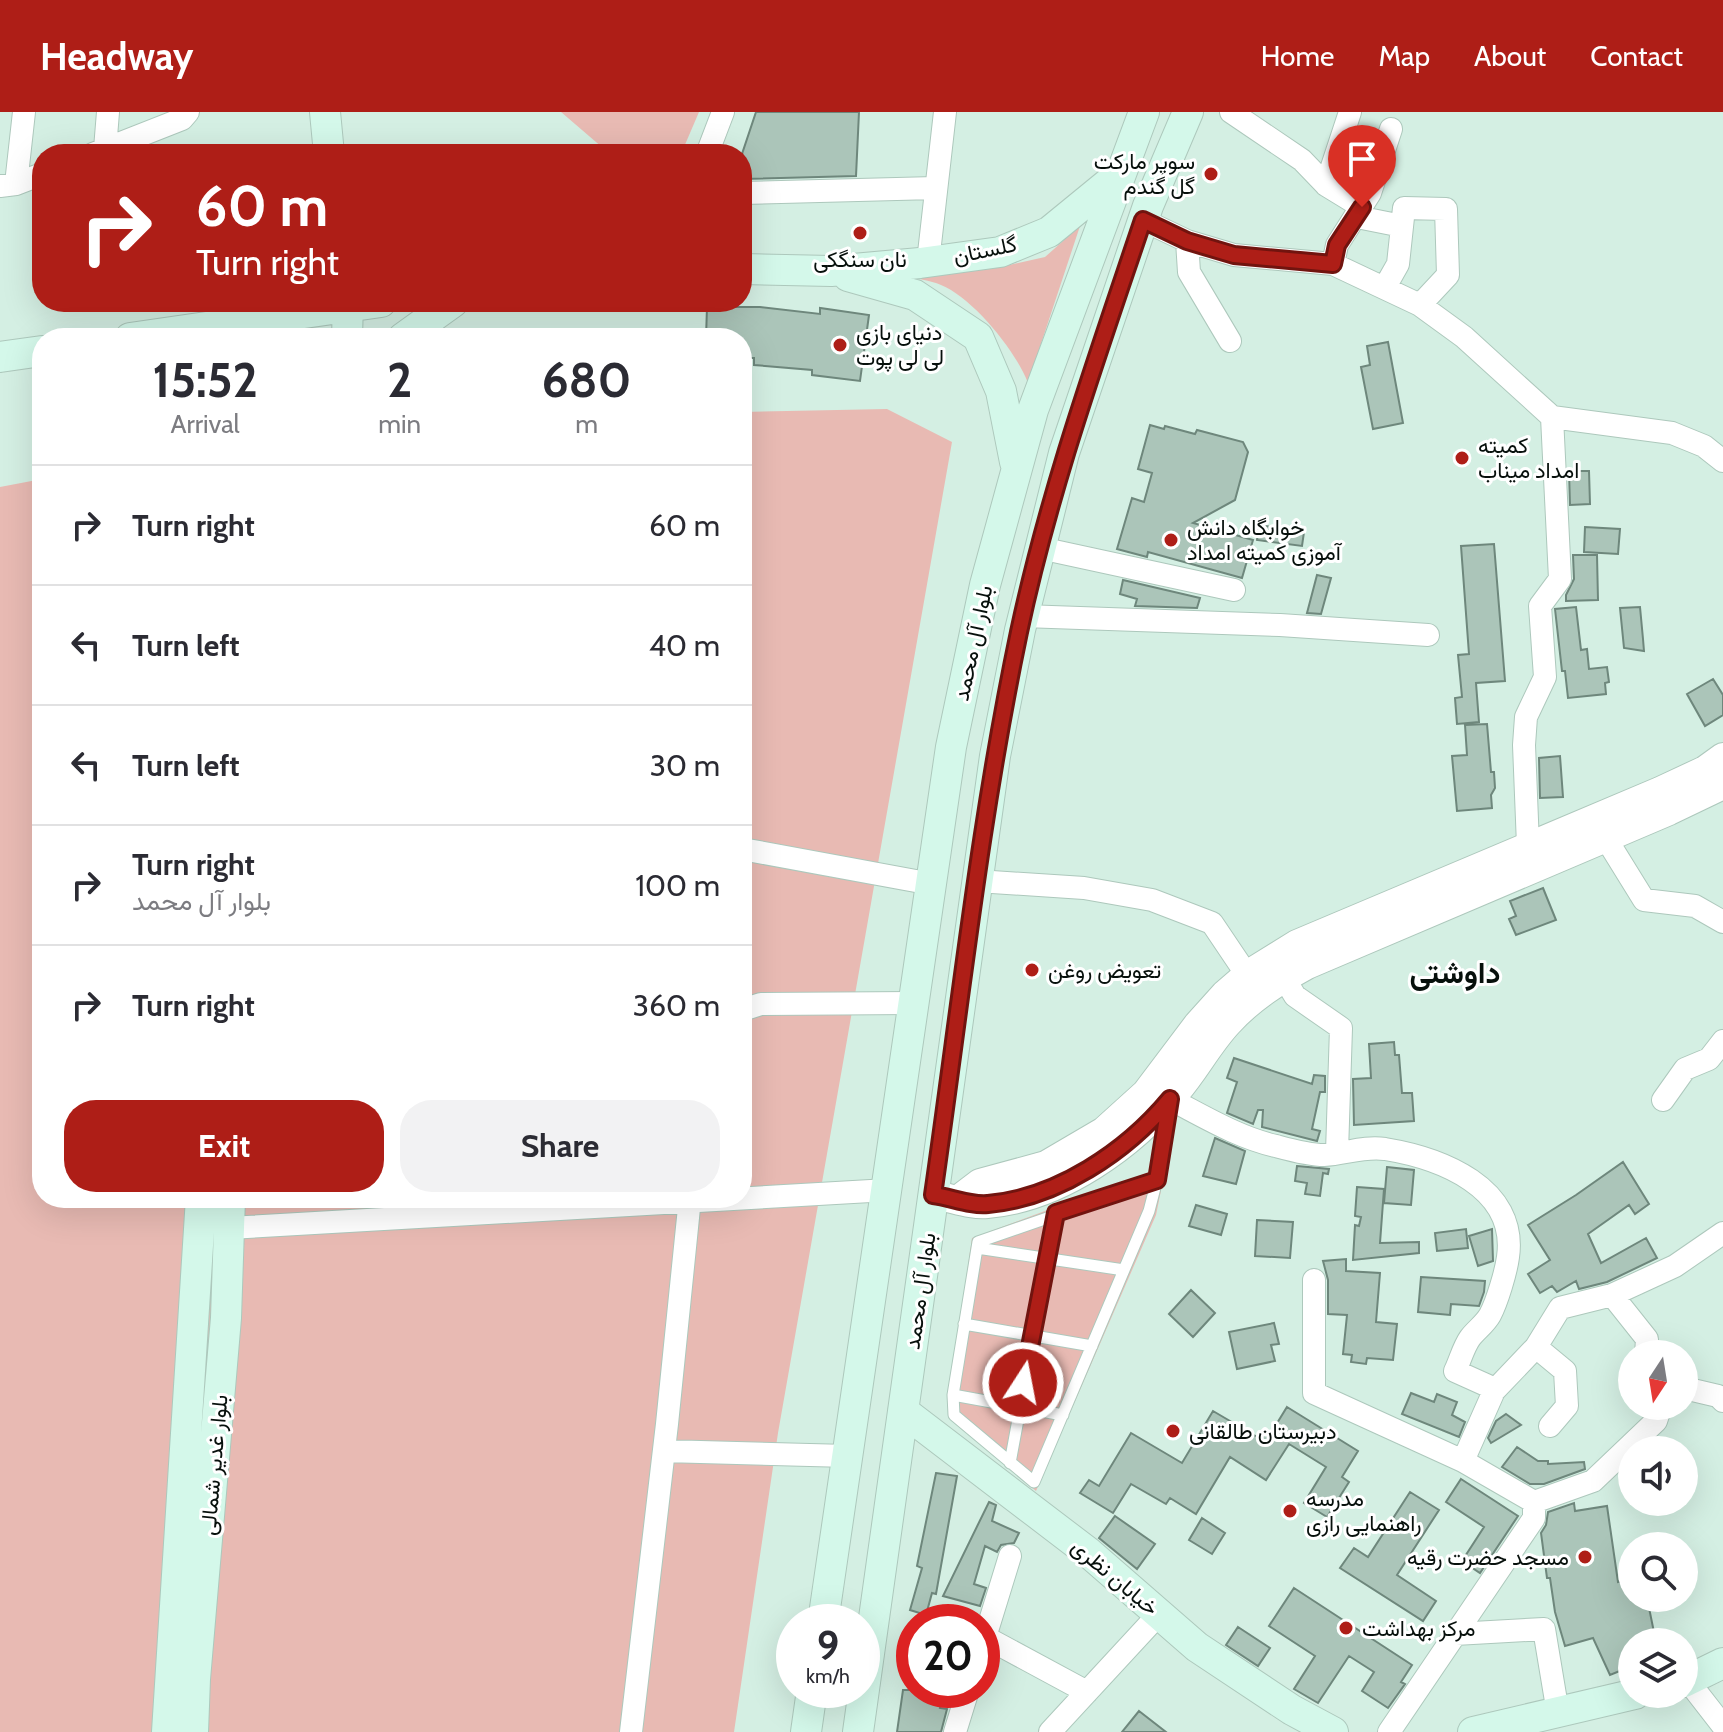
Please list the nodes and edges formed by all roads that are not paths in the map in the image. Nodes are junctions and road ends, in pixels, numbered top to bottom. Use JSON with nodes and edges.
{"nodes":[{"id":1,"x":24,"y":112,"type":"edge"},
{"id":2,"x":108,"y":112,"type":"edge"},
{"id":3,"x":188,"y":112,"type":"edge"},
{"id":4,"x":325,"y":112,"type":"edge"},
{"id":5,"x":723,"y":112,"type":"edge"},
{"id":6,"x":945,"y":112,"type":"edge"},
{"id":7,"x":1188,"y":112,"type":"edge"},
{"id":8,"x":1231,"y":112,"type":"edge"},
{"id":9,"x":1350,"y":112,"type":"edge"},
{"id":10,"x":1141,"y":113,"type":"edge"},
{"id":11,"x":1391,"y":129,"type":"dead end"},
{"id":12,"x":101,"y":144,"type":"edge"},
{"id":13,"x":119,"y":144,"type":"edge"},
{"id":14,"x":328,"y":144,"type":"edge"},
{"id":15,"x":711,"y":144,"type":"edge"},
{"id":16,"x":1118,"y":176,"type":"junction"},
{"id":17,"x":32,"y":177,"type":"edge"},
{"id":18,"x":8,"y":185,"type":"edge"},
{"id":19,"x":1326,"y":185,"type":"junction"},
{"id":20,"x":935,"y":188,"type":"junction"},
{"id":21,"x":752,"y":193,"type":"edge"},
{"id":22,"x":1359,"y":212,"type":"junction"},
{"id":23,"x":1143,"y":220,"type":"junction"},
{"id":24,"x":1402,"y":226,"type":"junction"},
{"id":25,"x":1187,"y":241,"type":"junction"},
{"id":26,"x":928,"y":262,"type":"junction"},
{"id":27,"x":1333,"y":264,"type":"junction"},
{"id":28,"x":752,"y":269,"type":"edge"},
{"id":29,"x":831,"y":271,"type":"junction"},
{"id":30,"x":1385,"y":287,"type":"junction"},
{"id":31,"x":1420,"y":305,"type":"junction"},
{"id":32,"x":331,"y":312,"type":"edge"},
{"id":33,"x":439,"y":312,"type":"edge"},
{"id":34,"x":267,"y":328,"type":"edge"},
{"id":35,"x":417,"y":328,"type":"edge"},
{"id":36,"x":1230,"y":341,"type":"dead end"},
{"id":37,"x":32,"y":352,"type":"edge"},
{"id":38,"x":0,"y":357,"type":"edge"},
{"id":39,"x":1552,"y":417,"type":"junction"},
{"id":40,"x":1723,"y":461,"type":"edge"},
{"id":41,"x":1016,"y":470,"type":"junction"},
{"id":42,"x":1040,"y":548,"type":"junction"},
{"id":43,"x":1234,"y":590,"type":"dead end"},
{"id":44,"x":1023,"y":616,"type":"junction"},
{"id":45,"x":1428,"y":635,"type":"dead end"},
{"id":46,"x":951,"y":747,"type":"junction"},
{"id":47,"x":995,"y":756,"type":"junction"},
{"id":48,"x":1723,"y":757,"type":"edge"},
{"id":49,"x":1723,"y":785,"type":"edge"},
{"id":50,"x":1605,"y":837,"type":"junction"},
{"id":51,"x":1528,"y":845,"type":"junction"},
{"id":52,"x":752,"y":851,"type":"edge"},
{"id":53,"x":977,"y":881,"type":"junction"},
{"id":54,"x":932,"y":884,"type":"junction"},
{"id":55,"x":1723,"y":922,"type":"edge"},
{"id":56,"x":1247,"y":975,"type":"junction"},
{"id":57,"x":1284,"y":978,"type":"junction"},
{"id":58,"x":914,"y":1003,"type":"junction"},
{"id":59,"x":752,"y":1007,"type":"edge"},
{"id":60,"x":1723,"y":1041,"type":"edge"},
{"id":61,"x":1170,"y":1099,"type":"junction"},
{"id":62,"x":1663,"y":1100,"type":"dead end"},
{"id":63,"x":1337,"y":1152,"type":"junction"},
{"id":64,"x":1157,"y":1180,"type":"junction"},
{"id":65,"x":888,"y":1190,"type":"junction"},
{"id":66,"x":752,"y":1197,"type":"edge"},
{"id":67,"x":946,"y":1197,"type":"junction"},
{"id":68,"x":200,"y":1208,"type":"edge"},
{"id":69,"x":230,"y":1208,"type":"edge"},
{"id":70,"x":558,"y":1208,"type":"edge"},
{"id":71,"x":689,"y":1208,"type":"edge"},
{"id":72,"x":1056,"y":1213,"type":"junction"},
{"id":73,"x":229,"y":1228,"type":"junction"},
{"id":74,"x":1723,"y":1233,"type":"edge"},
{"id":75,"x":977,"y":1248,"type":"junction"},
{"id":76,"x":1048,"y":1258,"type":"junction"},
{"id":77,"x":1124,"y":1270,"type":"junction"},
{"id":78,"x":1314,"y":1280,"type":"dead end"},
{"id":79,"x":1612,"y":1295,"type":"junction"},
{"id":80,"x":964,"y":1324,"type":"junction"},
{"id":81,"x":1033,"y":1335,"type":"junction"},
{"id":82,"x":1647,"y":1340,"type":"edge"},
{"id":83,"x":1092,"y":1346,"type":"junction"},
{"id":84,"x":1536,"y":1347,"type":"junction"},
{"id":85,"x":1495,"y":1389,"type":"junction"},
{"id":86,"x":1698,"y":1391,"type":"edge"},
{"id":87,"x":953,"y":1395,"type":"junction"},
{"id":88,"x":1723,"y":1401,"type":"edge"},
{"id":89,"x":1019,"y":1407,"type":"junction"},
{"id":90,"x":903,"y":1411,"type":"junction"},
{"id":91,"x":1063,"y":1415,"type":"junction"},
{"id":92,"x":1656,"y":1420,"type":"edge"},
{"id":93,"x":1550,"y":1426,"type":"dead end"},
{"id":94,"x":664,"y":1451,"type":"junction"},
{"id":95,"x":848,"y":1456,"type":"junction"},
{"id":96,"x":1463,"y":1461,"type":"junction"},
{"id":97,"x":1010,"y":1463,"type":"junction"},
{"id":98,"x":1534,"y":1502,"type":"junction"},
{"id":99,"x":1010,"y":1556,"type":"dead end"},
{"id":100,"x":826,"y":1604,"type":"edge"},
{"id":101,"x":995,"y":1604,"type":"edge"},
{"id":102,"x":1159,"y":1614,"type":"junction"},
{"id":103,"x":1455,"y":1634,"type":"junction"},
{"id":104,"x":1000,"y":1650,"type":"edge"},
{"id":105,"x":1723,"y":1663,"type":"edge"},
{"id":106,"x":1698,"y":1675,"type":"edge"},
{"id":107,"x":1087,"y":1692,"type":"junction"},
{"id":108,"x":1698,"y":1696,"type":"edge"},
{"id":109,"x":1618,"y":1699,"type":"edge"},
{"id":110,"x":809,"y":1708,"type":"edge"},
{"id":111,"x":962,"y":1708,"type":"edge"},
{"id":112,"x":1547,"y":1721,"type":"edge"},
{"id":113,"x":1723,"y":1726,"type":"edge"},
{"id":114,"x":1484,"y":1731,"type":"edge"},
{"id":115,"x":167,"y":1732,"type":"edge"},
{"id":116,"x":193,"y":1732,"type":"edge"},
{"id":117,"x":631,"y":1732,"type":"edge"},
{"id":118,"x":806,"y":1732,"type":"edge"},
{"id":119,"x":858,"y":1732,"type":"edge"},
{"id":120,"x":955,"y":1732,"type":"edge"},
{"id":121,"x":1050,"y":1732,"type":"edge"},
{"id":122,"x":1333,"y":1732,"type":"edge"},
{"id":123,"x":1389,"y":1732,"type":"edge"}],
"edges":[{"from":1,"to":18,"type":"street"},
{"from":2,"to":12,"type":"street"},
{"from":3,"to":13,"type":"street"},
{"from":4,"to":14,"type":"main road"},
{"from":5,"to":15,"type":"street"},
{"from":6,"to":20,"type":"street"},
{"from":7,"to":23,"type":"main road","name":"بلوار آل محمد"},
{"from":8,"to":19,"type":"street"},
{"from":9,"to":19,"type":"street"},
{"from":10,"to":16,"type":"main road","name":"بلوار آل محمد"},
{"from":11,"to":22,"type":"street"},
{"from":16,"to":26,"type":"main road","name":"گلستان"},
{"from":16,"to":41,"type":"main road","name":"بلوار آل محمد"},
{"from":17,"to":18,"type":"street"},
{"from":19,"to":22,"type":"street"},
{"from":20,"to":21,"type":"street"},
{"from":20,"to":26,"type":"street"},
{"from":22,"to":24,"type":"street"},
{"from":22,"to":27,"type":"street"},
{"from":23,"to":25,"type":"street"},
{"from":23,"to":42,"type":"main road","name":"بلوار آل محمد"},
{"from":24,"to":30,"type":"street"},
{"from":24,"to":31,"type":"street"},
{"from":25,"to":27,"type":"street"},
{"from":25,"to":36,"type":"street"},
{"from":26,"to":29,"type":"main road","name":"گلستان"},
{"from":27,"to":30,"type":"street"},
{"from":28,"to":29,"type":"main road","name":"گلستان"},
{"from":29,"to":41,"type":"main road","name":"گلستان"},
{"from":30,"to":31,"type":"street"},
{"from":31,"to":39,"type":"street"},
{"from":32,"to":34,"type":"main road"},
{"from":33,"to":35,"type":"main road"},
{"from":37,"to":38,"type":"main road"},
{"from":39,"to":40,"type":"street"},
{"from":39,"to":51,"type":"street"},
{"from":41,"to":46,"type":"main road","name":"بلوار آل محمد"},
{"from":42,"to":43,"type":"street"},
{"from":42,"to":44,"type":"main road","name":"بلوار آل محمد"},
{"from":44,"to":45,"type":"street"},
{"from":44,"to":47,"type":"main road","name":"بلوار آل محمد"},
{"from":46,"to":47,"type":"main road"},
{"from":46,"to":54,"type":"main road","name":"بلوار آل محمد"},
{"from":47,"to":53,"type":"main road","name":"بلوار آل محمد"},
{"from":48,"to":51,"type":"street"},
{"from":49,"to":50,"type":"street"},
{"from":50,"to":55,"type":"street"},
{"from":50,"to":57,"type":"street"},
{"from":51,"to":56,"type":"street"},
{"from":52,"to":54,"type":"street"},
{"from":53,"to":56,"type":"street"},
{"from":53,"to":67,"type":"main road","name":"بلوار آل محمد"},
{"from":54,"to":58,"type":"main road","name":"بلوار آل محمد"},
{"from":56,"to":67,"type":"street"},
{"from":57,"to":61,"type":"street"},
{"from":57,"to":63,"type":"street"},
{"from":58,"to":59,"type":"street"},
{"from":58,"to":65,"type":"main road","name":"بلوار آل محمد"},
{"from":60,"to":62,"type":"street"},
{"from":61,"to":63,"type":"street"},
{"from":61,"to":64,"type":"lane"},
{"from":61,"to":67,"type":"street"},
{"from":63,"to":85,"type":"street"},
{"from":64,"to":72,"type":"lane"},
{"from":64,"to":77,"type":"lane"},
{"from":65,"to":66,"type":"street"},
{"from":65,"to":95,"type":"main road","name":"بلوار آل محمد"},
{"from":67,"to":90,"type":"main road","name":"بلوار آل محمد"},
{"from":68,"to":115,"type":"main road","name":"بلوار غدیر شمالی"},
{"from":69,"to":73,"type":"main road","name":"بلوار غدیر شمالی"},
{"from":70,"to":73,"type":"street"},
{"from":71,"to":94,"type":"street"},
{"from":72,"to":75,"type":"lane"},
{"from":72,"to":76,"type":"lane"},
{"from":73,"to":116,"type":"main road","name":"بلوار غدیر شمالی"},
{"from":74,"to":79,"type":"street"},
{"from":75,"to":76,"type":"lane"},
{"from":75,"to":80,"type":"lane"},
{"from":76,"to":77,"type":"lane"},
{"from":76,"to":81,"type":"lane"},
{"from":77,"to":83,"type":"lane"},
{"from":78,"to":96,"type":"street"},
{"from":79,"to":82,"type":"street"},
{"from":79,"to":84,"type":"street"},
{"from":80,"to":81,"type":"lane"},
{"from":80,"to":87,"type":"lane"},
{"from":81,"to":83,"type":"lane"},
{"from":81,"to":89,"type":"lane"},
{"from":83,"to":91,"type":"lane"},
{"from":84,"to":85,"type":"street"},
{"from":84,"to":93,"type":"street"},
{"from":85,"to":96,"type":"street"},
{"from":86,"to":88,"type":"street"},
{"from":87,"to":89,"type":"lane"},
{"from":87,"to":97,"type":"lane"},
{"from":89,"to":91,"type":"lane"},
{"from":89,"to":97,"type":"lane"},
{"from":90,"to":102,"type":"main road","name":"خیابان نظری"},
{"from":90,"to":119,"type":"main road","name":"بلوار آل محمد"},
{"from":91,"to":97,"type":"lane"},
{"from":92,"to":98,"type":"street"},
{"from":94,"to":95,"type":"street"},
{"from":94,"to":117,"type":"street"},
{"from":95,"to":100,"type":"main road","name":"بلوار آل محمد"},
{"from":96,"to":98,"type":"street"},
{"from":98,"to":103,"type":"street"},
{"from":99,"to":101,"type":"street"},
{"from":102,"to":107,"type":"street"},
{"from":102,"to":122,"type":"main road","name":"خیابان نظری"},
{"from":103,"to":112,"type":"street"},
{"from":103,"to":123,"type":"street"},
{"from":104,"to":107,"type":"street"},
{"from":105,"to":106,"type":"main road"},
{"from":107,"to":121,"type":"street"},
{"from":108,"to":113,"type":"street"},
{"from":109,"to":112,"type":"main road"},
{"from":110,"to":118,"type":"main road"},
{"from":111,"to":120,"type":"street"},
{"from":112,"to":114,"type":"main road"}]}
